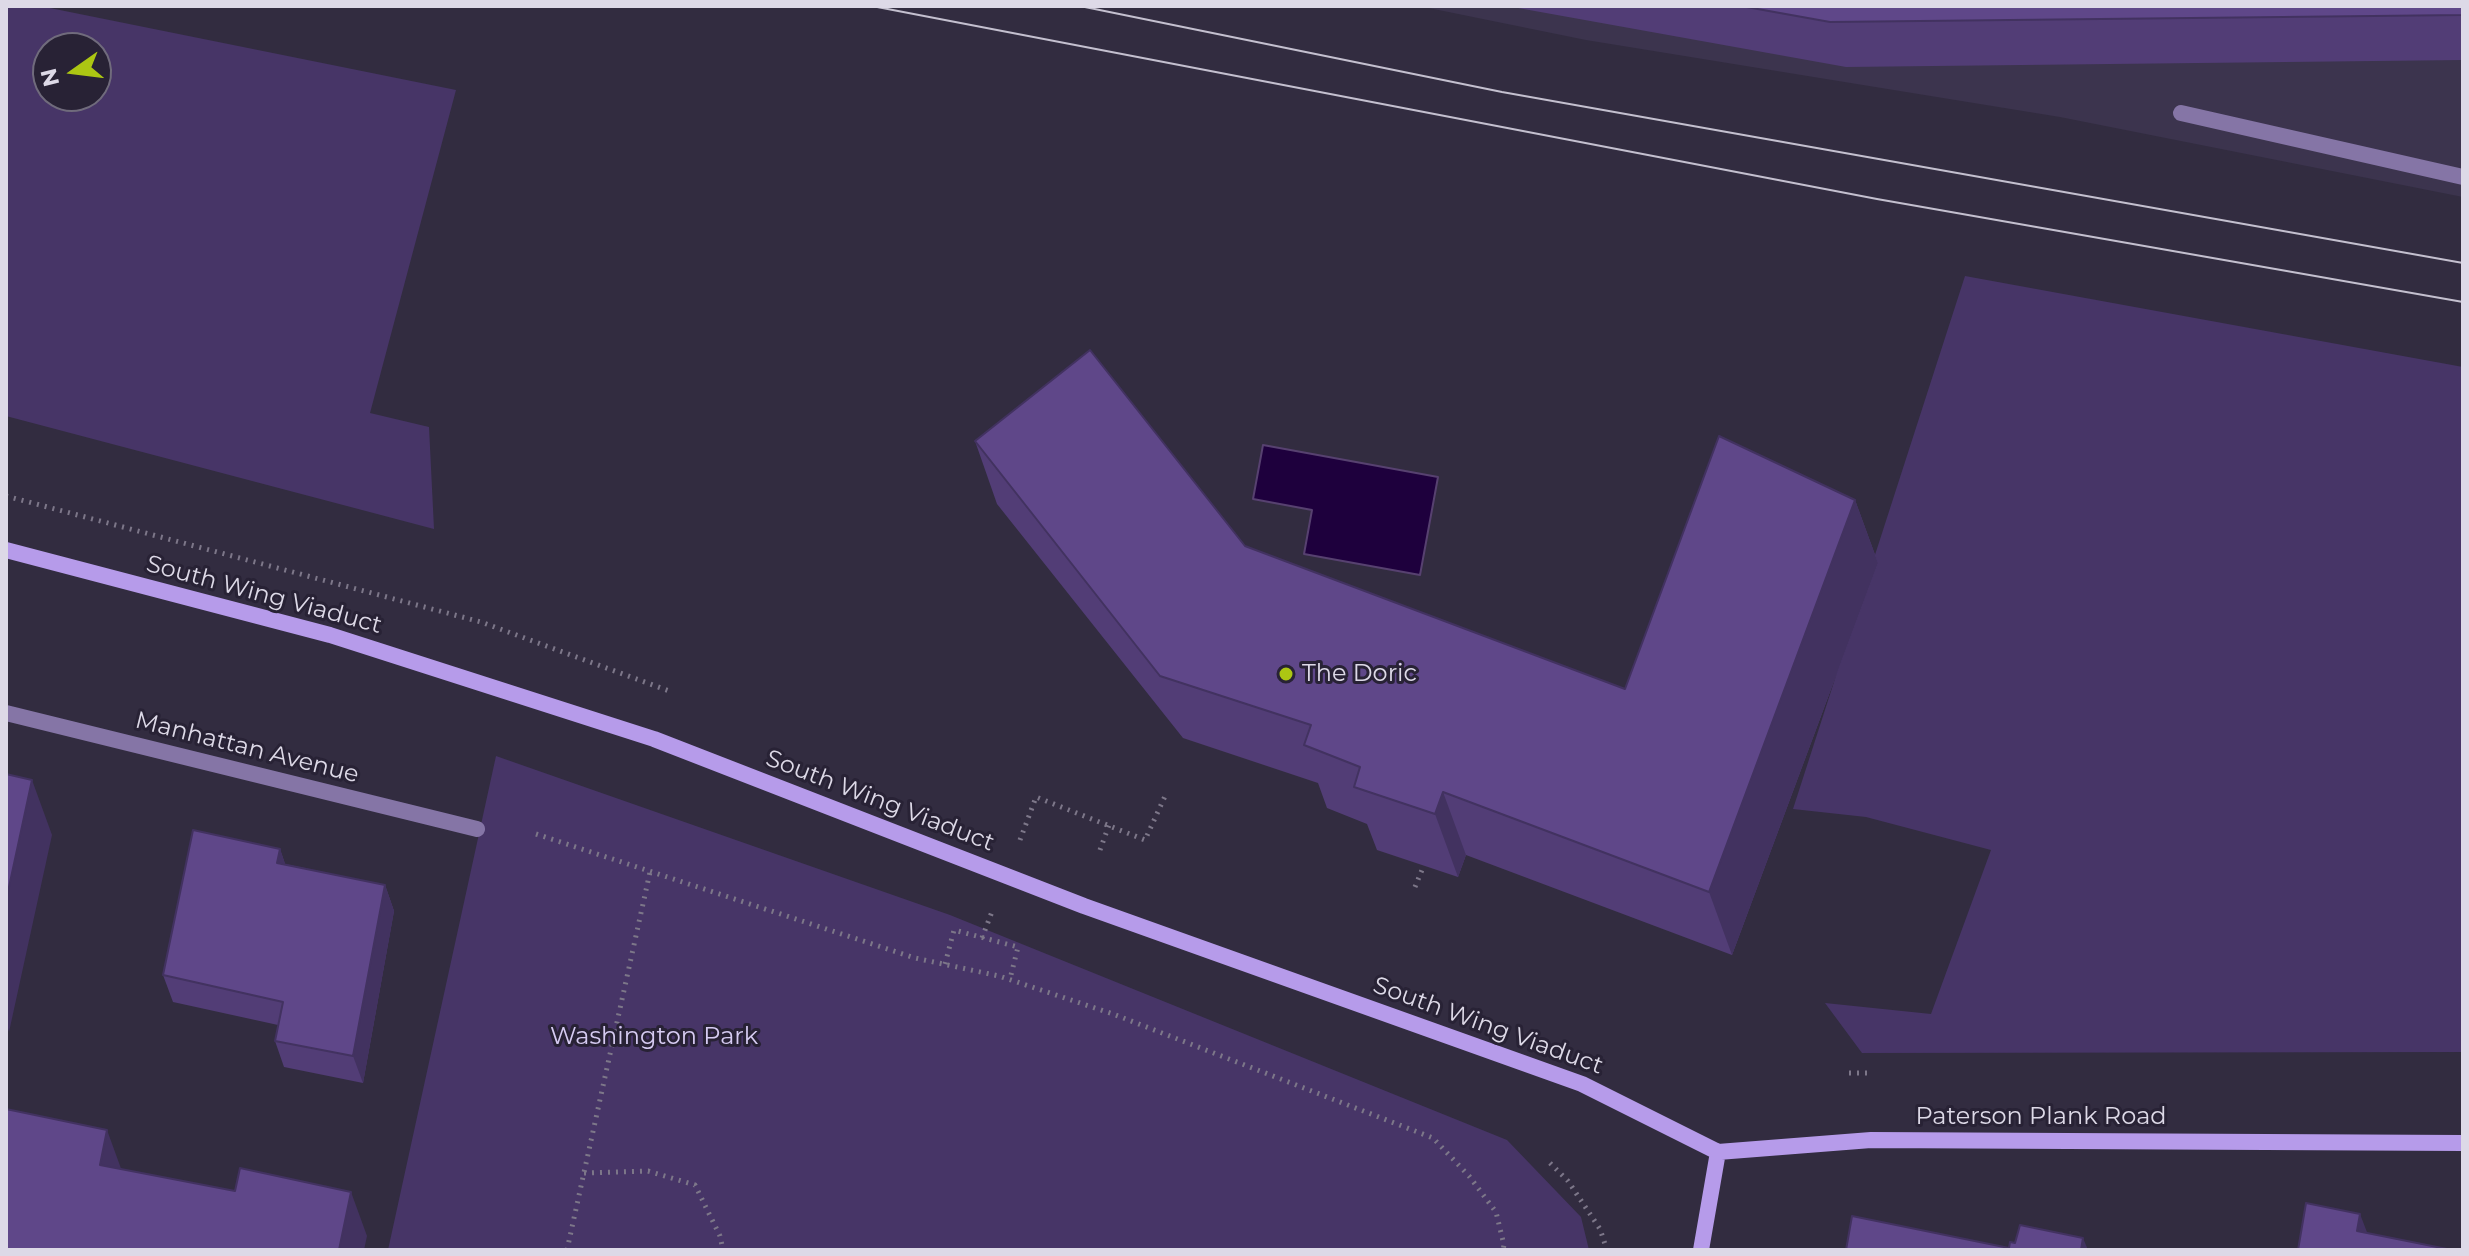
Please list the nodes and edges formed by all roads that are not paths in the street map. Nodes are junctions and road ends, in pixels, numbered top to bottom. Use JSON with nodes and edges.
{"nodes":[{"id":1,"x":2181,"y":113,"type":"dead end"},
{"id":2,"x":2463,"y":177,"type":"edge"},
{"id":3,"x":6,"y":550,"type":"edge"},
{"id":4,"x":6,"y":713,"type":"edge"},
{"id":5,"x":477,"y":829,"type":"dead end"},
{"id":6,"x":2463,"y":1143,"type":"edge"},
{"id":7,"x":1718,"y":1152,"type":"junction"},
{"id":8,"x":1701,"y":1250,"type":"edge"}],
"edges":[{"from":1,"to":2,"type":"street"},
{"from":3,"to":7,"type":"main road","name":"South Wing Viaduct"},
{"from":4,"to":5,"type":"street","name":"Manhattan Avenue"},
{"from":6,"to":7,"type":"main road","name":"Paterson Plank Road"},
{"from":7,"to":8,"type":"main road"}]}
